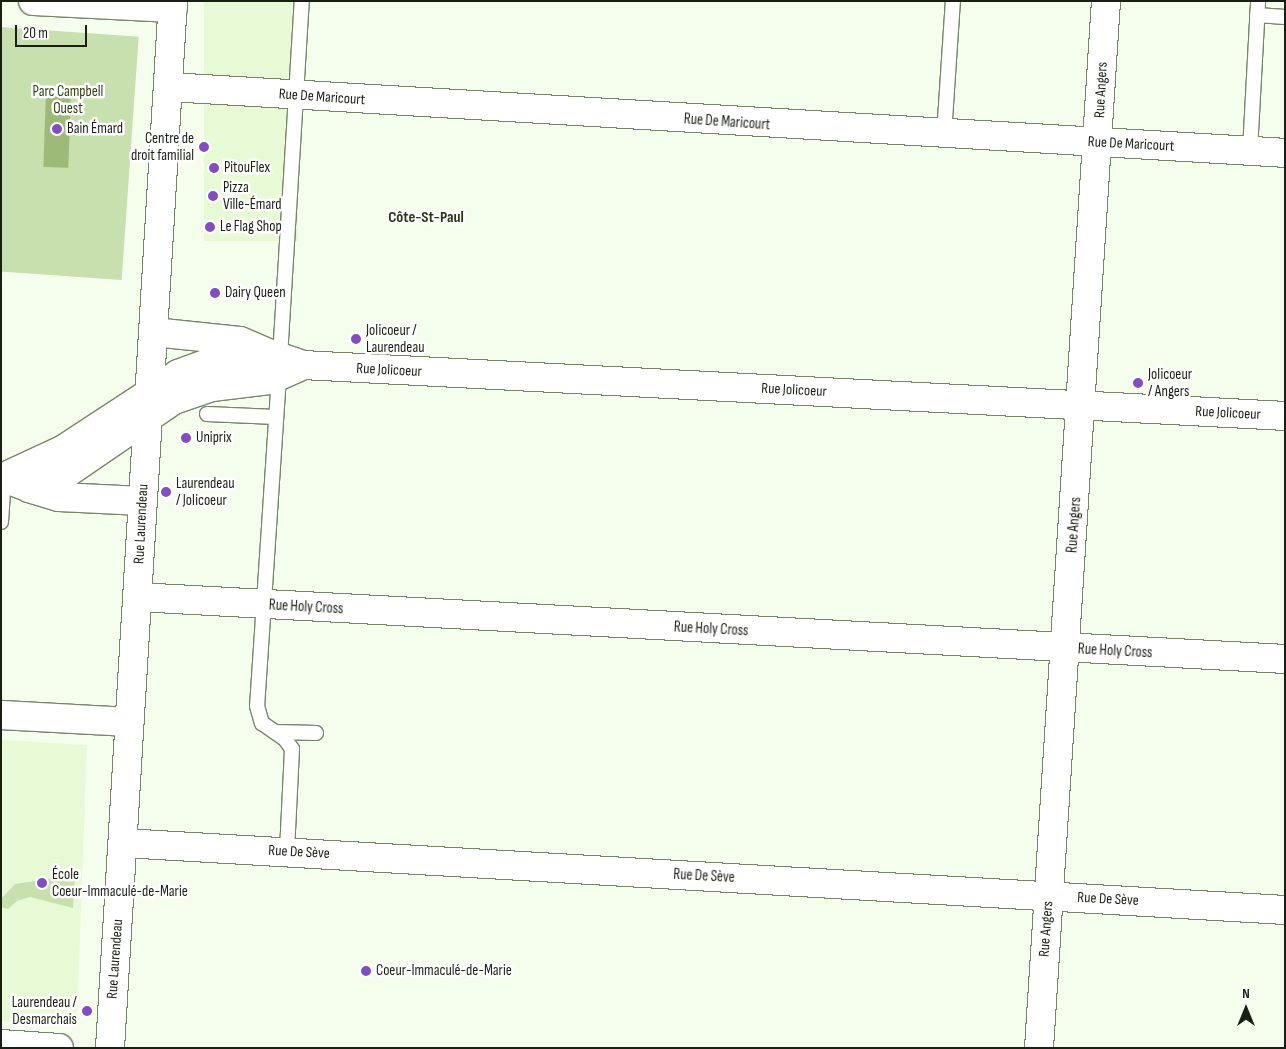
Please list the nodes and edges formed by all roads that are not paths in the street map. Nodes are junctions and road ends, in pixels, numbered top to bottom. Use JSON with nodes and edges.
{"nodes":[{"id":1,"x":302,"y":1,"type":"edge"},
{"id":2,"x":953,"y":1,"type":"edge"},
{"id":3,"x":1106,"y":1,"type":"edge"},
{"id":4,"x":40,"y":2,"type":"edge"},
{"id":5,"x":173,"y":5,"type":"edge"},
{"id":6,"x":1257,"y":8,"type":"edge"},
{"id":7,"x":1285,"y":17,"type":"edge"},
{"id":8,"x":169,"y":87,"type":"junction"},
{"id":9,"x":295,"y":96,"type":"junction"},
{"id":10,"x":944,"y":135,"type":"junction"},
{"id":11,"x":1099,"y":142,"type":"junction"},
{"id":12,"x":1250,"y":151,"type":"junction"},
{"id":13,"x":1285,"y":153,"type":"edge"},
{"id":14,"x":153,"y":332,"type":"junction"},
{"id":15,"x":283,"y":363,"type":"junction"},
{"id":16,"x":148,"y":406,"type":"junction"},
{"id":17,"x":1082,"y":406,"type":"junction"},
{"id":18,"x":207,"y":414,"type":"dead end"},
{"id":19,"x":1285,"y":416,"type":"edge"},
{"id":20,"x":276,"y":417,"type":"junction"},
{"id":21,"x":2,"y":477,"type":"edge"},
{"id":22,"x":29,"y":488,"type":"junction"},
{"id":23,"x":142,"y":501,"type":"junction"},
{"id":24,"x":1,"y":522,"type":"edge"},
{"id":25,"x":137,"y":597,"type":"junction"},
{"id":26,"x":262,"y":604,"type":"junction"},
{"id":27,"x":1067,"y":648,"type":"junction"},
{"id":28,"x":1285,"y":659,"type":"edge"},
{"id":29,"x":1,"y":715,"type":"edge"},
{"id":30,"x":129,"y":722,"type":"junction"},
{"id":31,"x":275,"y":732,"type":"junction"},
{"id":32,"x":316,"y":733,"type":"dead end"},
{"id":33,"x":123,"y":843,"type":"junction"},
{"id":34,"x":287,"y":851,"type":"junction"},
{"id":35,"x":1048,"y":896,"type":"junction"},
{"id":36,"x":1285,"y":910,"type":"edge"},
{"id":37,"x":1,"y":1044,"type":"edge"},
{"id":38,"x":59,"y":1048,"type":"edge"},
{"id":39,"x":110,"y":1048,"type":"edge"},
{"id":40,"x":1039,"y":1048,"type":"edge"}],
"edges":[{"from":1,"to":9,"type":"lane"},
{"from":2,"to":10,"type":"lane"},
{"from":3,"to":11,"type":"street","name":"Rue Angers"},
{"from":4,"to":5,"type":"street"},
{"from":5,"to":8,"type":"street","name":"Rue Laurendeau"},
{"from":6,"to":7,"type":"lane"},
{"from":6,"to":12,"type":"lane"},
{"from":8,"to":9,"type":"street","name":"Rue De Maricourt"},
{"from":8,"to":14,"type":"street","name":"Rue Laurendeau"},
{"from":9,"to":10,"type":"street","name":"Rue De Maricourt"},
{"from":9,"to":15,"type":"lane"},
{"from":10,"to":11,"type":"street","name":"Rue De Maricourt"},
{"from":11,"to":12,"type":"street","name":"Rue De Maricourt"},
{"from":11,"to":17,"type":"street","name":"Rue Angers"},
{"from":12,"to":13,"type":"street","name":"Rue De Maricourt"},
{"from":14,"to":15,"type":"street","name":"Rue Jolicoeur"},
{"from":14,"to":16,"type":"street","name":"Rue Laurendeau"},
{"from":15,"to":16,"type":"street","name":"Rue Jolicoeur"},
{"from":15,"to":17,"type":"street","name":"Rue Jolicoeur"},
{"from":15,"to":20,"type":"lane"},
{"from":16,"to":21,"type":"street","name":"Rue Jolicoeur"},
{"from":16,"to":22,"type":"street","name":"Rue Jolicoeur"},
{"from":16,"to":23,"type":"street","name":"Rue Laurendeau"},
{"from":17,"to":19,"type":"street","name":"Rue Jolicoeur"},
{"from":17,"to":27,"type":"street","name":"Rue Angers"},
{"from":18,"to":20,"type":"lane"},
{"from":20,"to":26,"type":"lane"},
{"from":21,"to":22,"type":"street"},
{"from":21,"to":24,"type":"lane"},
{"from":22,"to":23,"type":"street"},
{"from":23,"to":25,"type":"street","name":"Rue Laurendeau"},
{"from":25,"to":26,"type":"street","name":"Rue Holy Cross"},
{"from":25,"to":30,"type":"street","name":"Rue Laurendeau"},
{"from":26,"to":27,"type":"street","name":"Rue Holy Cross"},
{"from":26,"to":31,"type":"lane"},
{"from":27,"to":28,"type":"street","name":"Rue Holy Cross"},
{"from":27,"to":35,"type":"street","name":"Rue Angers"},
{"from":29,"to":30,"type":"street"},
{"from":30,"to":33,"type":"street","name":"Rue Laurendeau"},
{"from":31,"to":32,"type":"lane"},
{"from":31,"to":34,"type":"lane"},
{"from":33,"to":34,"type":"street","name":"Rue De Sève"},
{"from":33,"to":39,"type":"street","name":"Rue Laurendeau"},
{"from":34,"to":35,"type":"street","name":"Rue De Sève"},
{"from":35,"to":36,"type":"street","name":"Rue De Sève"},
{"from":35,"to":40,"type":"street","name":"Rue Angers"},
{"from":37,"to":38,"type":"street"}]}
